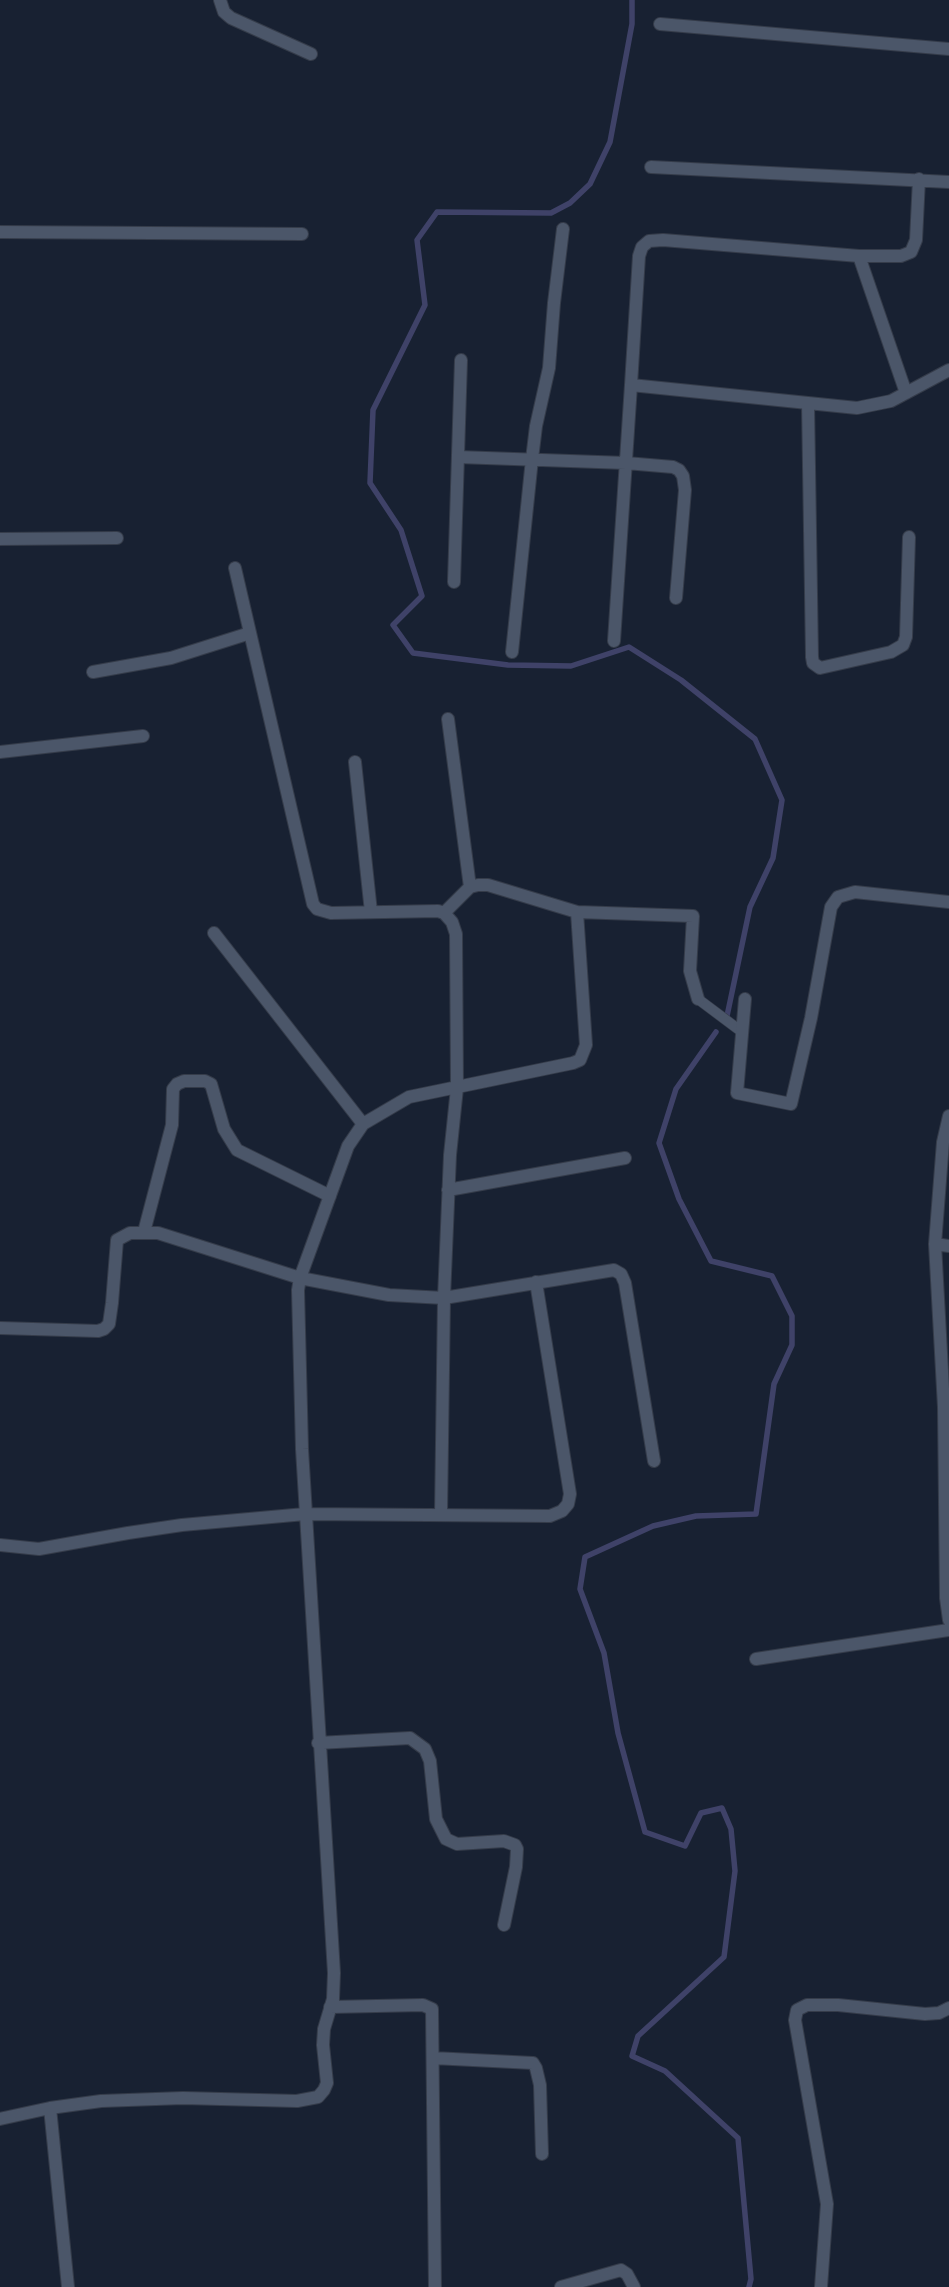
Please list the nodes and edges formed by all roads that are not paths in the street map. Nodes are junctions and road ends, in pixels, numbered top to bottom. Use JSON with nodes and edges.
{"nodes":[{"id":1,"x":220,"y":0,"type":"edge"},
{"id":2,"x":660,"y":24,"type":"dead end"},
{"id":3,"x":949,"y":49,"type":"edge"},
{"id":4,"x":311,"y":54,"type":"dead end"},
{"id":5,"x":651,"y":166,"type":"dead end"},
{"id":6,"x":919,"y":179,"type":"junction"},
{"id":7,"x":949,"y":182,"type":"edge"},
{"id":8,"x":563,"y":229,"type":"dead end"},
{"id":9,"x":0,"y":232,"type":"edge"},
{"id":10,"x":302,"y":234,"type":"dead end"},
{"id":11,"x":859,"y":256,"type":"junction"},
{"id":12,"x":461,"y":360,"type":"dead end"},
{"id":13,"x":949,"y":370,"type":"edge"},
{"id":14,"x":631,"y":386,"type":"junction"},
{"id":15,"x":906,"y":393,"type":"junction"},
{"id":16,"x":808,"y":403,"type":"junction"},
{"id":17,"x":458,"y":457,"type":"junction"},
{"id":18,"x":532,"y":459,"type":"junction"},
{"id":19,"x":626,"y":463,"type":"junction"},
{"id":20,"x":117,"y":538,"type":"dead end"},
{"id":21,"x":909,"y":538,"type":"dead end"},
{"id":22,"x":0,"y":539,"type":"edge"},
{"id":23,"x":235,"y":568,"type":"dead end"},
{"id":24,"x":454,"y":582,"type":"dead end"},
{"id":25,"x":676,"y":598,"type":"dead end"},
{"id":26,"x":250,"y":633,"type":"junction"},
{"id":27,"x":614,"y":641,"type":"dead end"},
{"id":28,"x":512,"y":652,"type":"dead end"},
{"id":29,"x":93,"y":672,"type":"dead end"},
{"id":30,"x":448,"y":719,"type":"dead end"},
{"id":31,"x":143,"y":736,"type":"dead end"},
{"id":32,"x":0,"y":752,"type":"edge"},
{"id":33,"x":354,"y":762,"type":"dead end"},
{"id":34,"x":470,"y":888,"type":"junction"},
{"id":35,"x":949,"y":902,"type":"edge"},
{"id":36,"x":371,"y":912,"type":"junction"},
{"id":37,"x":578,"y":912,"type":"junction"},
{"id":38,"x":444,"y":913,"type":"junction"},
{"id":39,"x":214,"y":933,"type":"dead end"},
{"id":40,"x":698,"y":999,"type":"joint"},
{"id":41,"x":745,"y":999,"type":"dead end"},
{"id":42,"x":742,"y":1032,"type":"junction"},
{"id":43,"x":456,"y":1088,"type":"junction"},
{"id":44,"x":949,"y":1116,"type":"edge"},
{"id":45,"x":363,"y":1124,"type":"junction"},
{"id":46,"x":625,"y":1158,"type":"dead end"},
{"id":47,"x":448,"y":1190,"type":"junction"},
{"id":48,"x":330,"y":1196,"type":"junction"},
{"id":49,"x":144,"y":1232,"type":"junction"},
{"id":50,"x":935,"y":1244,"type":"junction"},
{"id":51,"x":949,"y":1246,"type":"edge"},
{"id":52,"x":300,"y":1278,"type":"junction"},
{"id":53,"x":536,"y":1282,"type":"junction"},
{"id":54,"x":444,"y":1298,"type":"junction"},
{"id":55,"x":0,"y":1328,"type":"edge"},
{"id":56,"x":947,"y":1407,"type":"edge"},
{"id":57,"x":654,"y":1461,"type":"dead end"},
{"id":58,"x":305,"y":1514,"type":"junction"},
{"id":59,"x":441,"y":1515,"type":"junction"},
{"id":60,"x":0,"y":1545,"type":"edge"},
{"id":61,"x":949,"y":1620,"type":"edge"},
{"id":62,"x":949,"y":1630,"type":"edge"},
{"id":63,"x":756,"y":1659,"type":"dead end"},
{"id":64,"x":318,"y":1743,"type":"junction"},
{"id":65,"x":504,"y":1925,"type":"dead end"},
{"id":66,"x":330,"y":2007,"type":"junction"},
{"id":67,"x":949,"y":2008,"type":"edge"},
{"id":68,"x":433,"y":2058,"type":"junction"},
{"id":69,"x":50,"y":2108,"type":"junction"},
{"id":70,"x":0,"y":2118,"type":"edge"},
{"id":71,"x":542,"y":2154,"type":"dead end"},
{"id":72,"x":68,"y":2287,"type":"edge"},
{"id":73,"x":435,"y":2287,"type":"edge"},
{"id":74,"x":561,"y":2287,"type":"edge"},
{"id":75,"x":634,"y":2287,"type":"edge"},
{"id":76,"x":821,"y":2287,"type":"edge"}],
"edges":[{"from":1,"to":4,"type":"street"},
{"from":2,"to":3,"type":"street"},
{"from":5,"to":6,"type":"street"},
{"from":6,"to":7,"type":"street"},
{"from":6,"to":11,"type":"street"},
{"from":8,"to":18,"type":"street"},
{"from":9,"to":10,"type":"street"},
{"from":11,"to":14,"type":"street"},
{"from":11,"to":15,"type":"street"},
{"from":12,"to":17,"type":"street"},
{"from":13,"to":15,"type":"street"},
{"from":14,"to":16,"type":"street"},
{"from":14,"to":19,"type":"street"},
{"from":15,"to":16,"type":"street"},
{"from":16,"to":21,"type":"street"},
{"from":17,"to":18,"type":"street"},
{"from":17,"to":24,"type":"street"},
{"from":18,"to":19,"type":"street"},
{"from":18,"to":28,"type":"street"},
{"from":19,"to":25,"type":"street"},
{"from":19,"to":27,"type":"street"},
{"from":20,"to":22,"type":"street"},
{"from":23,"to":26,"type":"street"},
{"from":26,"to":29,"type":"street"},
{"from":26,"to":36,"type":"street"},
{"from":30,"to":34,"type":"street"},
{"from":31,"to":32,"type":"street"},
{"from":33,"to":36,"type":"street"},
{"from":34,"to":37,"type":"street"},
{"from":34,"to":38,"type":"street"},
{"from":35,"to":42,"type":"street"},
{"from":36,"to":38,"type":"street"},
{"from":37,"to":40,"type":"street"},
{"from":37,"to":43,"type":"street"},
{"from":38,"to":43,"type":"street"},
{"from":39,"to":45,"type":"street"},
{"from":40,"to":42,"type":"lane"},
{"from":41,"to":42,"type":"street"},
{"from":43,"to":45,"type":"street"},
{"from":43,"to":47,"type":"street"},
{"from":44,"to":50,"type":"street"},
{"from":45,"to":48,"type":"street"},
{"from":46,"to":47,"type":"street"},
{"from":47,"to":54,"type":"street"},
{"from":48,"to":49,"type":"street"},
{"from":48,"to":52,"type":"street"},
{"from":49,"to":52,"type":"street"},
{"from":49,"to":55,"type":"street"},
{"from":50,"to":51,"type":"street"},
{"from":50,"to":56,"type":"street"},
{"from":52,"to":54,"type":"street"},
{"from":52,"to":58,"type":"street"},
{"from":53,"to":54,"type":"street"},
{"from":53,"to":57,"type":"street"},
{"from":53,"to":59,"type":"street"},
{"from":54,"to":59,"type":"street"},
{"from":56,"to":61,"type":"street"},
{"from":58,"to":59,"type":"street"},
{"from":58,"to":60,"type":"street"},
{"from":58,"to":64,"type":"street"},
{"from":62,"to":63,"type":"street"},
{"from":64,"to":65,"type":"street"},
{"from":64,"to":66,"type":"street"},
{"from":66,"to":68,"type":"street"},
{"from":66,"to":69,"type":"street"},
{"from":67,"to":76,"type":"street"},
{"from":68,"to":71,"type":"street"},
{"from":68,"to":73,"type":"street"},
{"from":69,"to":70,"type":"street"},
{"from":69,"to":72,"type":"street"},
{"from":74,"to":75,"type":"street"}]}
